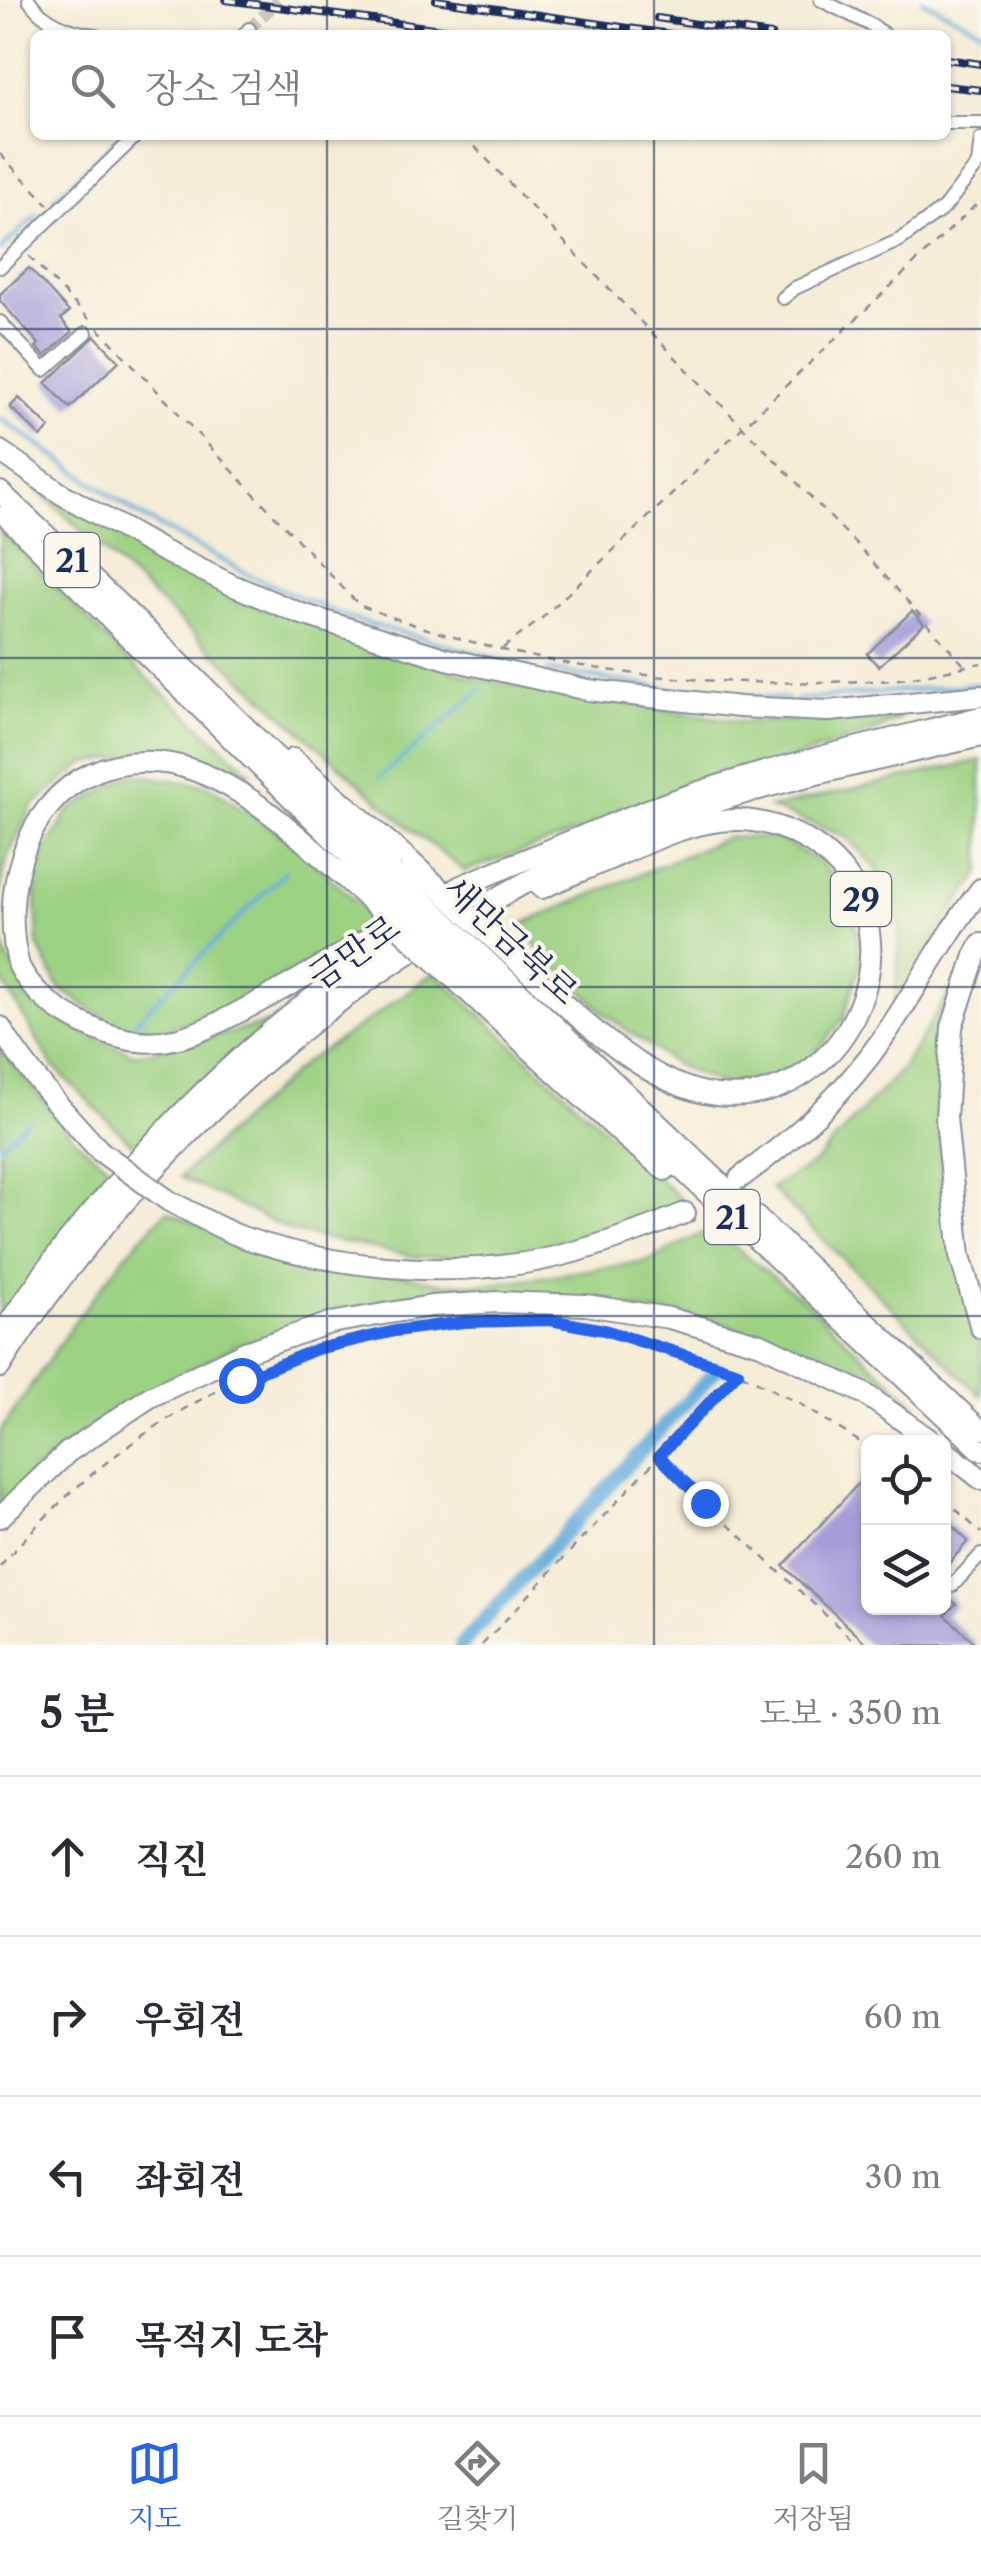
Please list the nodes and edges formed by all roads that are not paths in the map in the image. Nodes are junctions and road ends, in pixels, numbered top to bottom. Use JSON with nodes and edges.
{"nodes":[{"id":1,"x":30,"y":0,"type":"edge"},
{"id":2,"x":821,"y":0,"type":"edge"},
{"id":3,"x":78,"y":30,"type":"edge"},
{"id":4,"x":876,"y":30,"type":"edge"},
{"id":5,"x":951,"y":123,"type":"edge"},
{"id":6,"x":981,"y":124,"type":"edge"},
{"id":7,"x":981,"y":139,"type":"edge"},
{"id":8,"x":132,"y":140,"type":"edge"},
{"id":9,"x":0,"y":267,"type":"edge"},
{"id":10,"x":784,"y":298,"type":"dead end"},
{"id":11,"x":0,"y":322,"type":"edge"},
{"id":12,"x":86,"y":333,"type":"dead end"},
{"id":13,"x":0,"y":451,"type":"edge"},
{"id":14,"x":0,"y":492,"type":"edge"},
{"id":15,"x":0,"y":510,"type":"edge"},
{"id":16,"x":981,"y":696,"type":"edge"},
{"id":17,"x":981,"y":717,"type":"edge"},
{"id":18,"x":981,"y":736,"type":"edge"},
{"id":19,"x":602,"y":828,"type":"junction"},
{"id":20,"x":387,"y":878,"type":"junction"},
{"id":21,"x":981,"y":889,"type":"edge"},
{"id":22,"x":981,"y":944,"type":"edge"},
{"id":23,"x":384,"y":968,"type":"junction"},
{"id":24,"x":492,"y":977,"type":"junction"},
{"id":25,"x":0,"y":1026,"type":"edge"},
{"id":26,"x":740,"y":1178,"type":"dead end"},
{"id":27,"x":685,"y":1213,"type":"dead end"},
{"id":28,"x":981,"y":1328,"type":"edge"},
{"id":29,"x":0,"y":1336,"type":"edge"},
{"id":30,"x":0,"y":1368,"type":"edge"},
{"id":31,"x":981,"y":1432,"type":"edge"},
{"id":32,"x":924,"y":1435,"type":"edge"},
{"id":33,"x":981,"y":1450,"type":"edge"},
{"id":34,"x":951,"y":1455,"type":"edge"},
{"id":35,"x":981,"y":1479,"type":"edge"},
{"id":36,"x":0,"y":1517,"type":"edge"},
{"id":37,"x":981,"y":1554,"type":"edge"},
{"id":38,"x":951,"y":1585,"type":"edge"}],
"edges":[{"from":1,"to":3,"type":"street"},
{"from":2,"to":4,"type":"street"},
{"from":5,"to":6,"type":"street"},
{"from":7,"to":10,"type":"street"},
{"from":8,"to":9,"type":"street"},
{"from":11,"to":12,"type":"street"},
{"from":13,"to":16,"type":"highway"},
{"from":14,"to":20,"type":"highway","name":"새만금북로","number":"21"},
{"from":15,"to":20,"type":"highway","name":"새만금북로","number":"21"},
{"from":17,"to":19,"type":"highway","name":"금만로"},
{"from":18,"to":23,"type":"highway","name":"금만로"},
{"from":19,"to":20,"type":"highway"},
{"from":19,"to":29,"type":"highway","name":"금만로"},
{"from":20,"to":24,"type":"highway","name":"새만금북로","number":"21","bridge":true},
{"from":20,"to":24,"type":"highway","bridge":true},
{"from":21,"to":26,"type":"highway"},
{"from":22,"to":28,"type":"highway"},
{"from":23,"to":24,"type":"highway","number":"29"},
{"from":23,"to":30,"type":"highway","name":"금만로","number":"29"},
{"from":24,"to":31,"type":"highway","name":"새만금북로","number":"21"},
{"from":24,"to":33,"type":"highway","name":"새만금북로","number":"21"},
{"from":25,"to":27,"type":"highway","bridge":true},
{"from":32,"to":36,"type":"highway"},
{"from":34,"to":35,"type":"highway"},
{"from":37,"to":38,"type":"street"}]}
